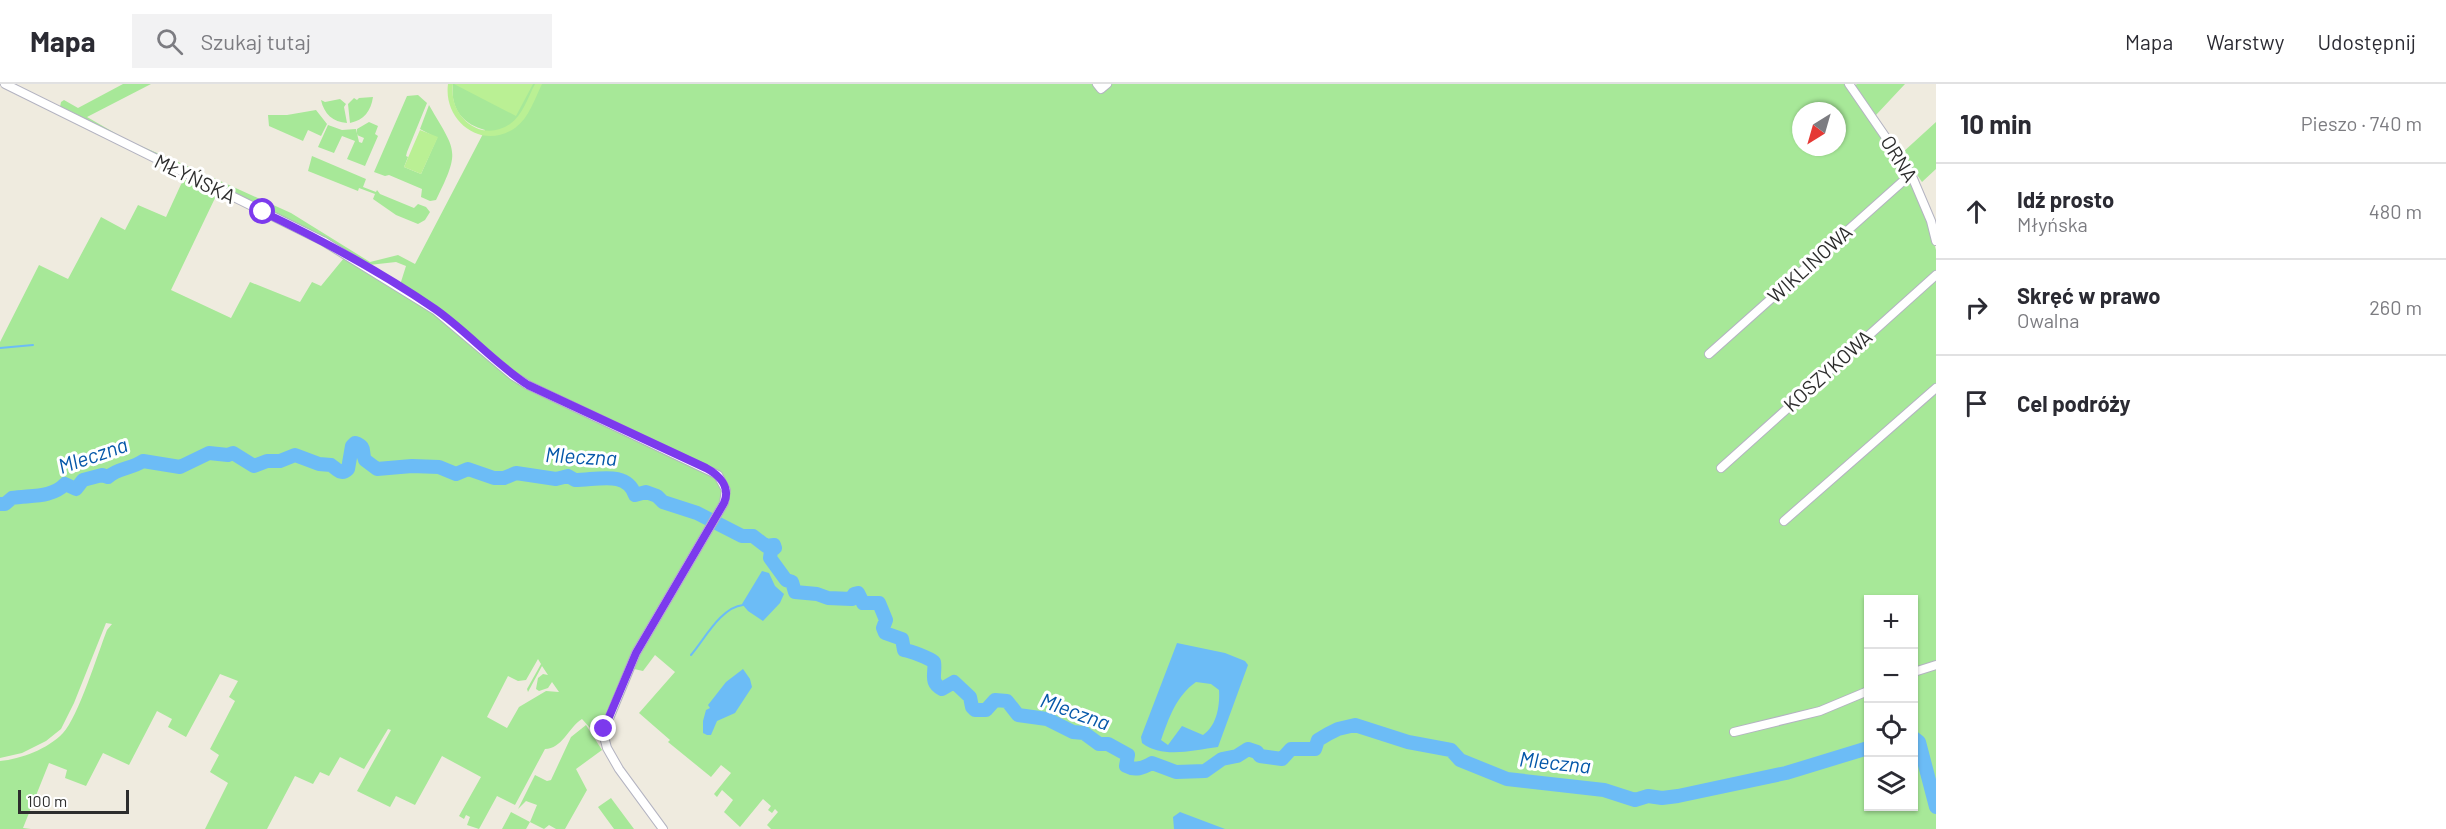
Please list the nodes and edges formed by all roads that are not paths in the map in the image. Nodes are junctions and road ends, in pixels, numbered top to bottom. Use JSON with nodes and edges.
{"nodes":[{"id":1,"x":5,"y":84,"type":"edge"},
{"id":2,"x":1849,"y":84,"type":"edge"},
{"id":3,"x":1911,"y":174,"type":"junction"},
{"id":4,"x":1936,"y":241,"type":"edge"},
{"id":5,"x":1936,"y":275,"type":"edge"},
{"id":6,"x":1708,"y":354,"type":"dead end"},
{"id":7,"x":1936,"y":388,"type":"edge"},
{"id":8,"x":1721,"y":468,"type":"dead end"},
{"id":9,"x":1784,"y":521,"type":"dead end"},
{"id":10,"x":1936,"y":665,"type":"edge"},
{"id":11,"x":1918,"y":671,"type":"edge"},
{"id":12,"x":1864,"y":693,"type":"edge"},
{"id":13,"x":1734,"y":732,"type":"dead end"},
{"id":14,"x":663,"y":829,"type":"edge"}],
"edges":[{"from":1,"to":14,"type":"street","name":"MŁYŃSKA"},
{"from":2,"to":3,"type":"street","name":"ORNA"},
{"from":3,"to":4,"type":"street","name":"ORNA"},
{"from":3,"to":6,"type":"street","name":"WIKLINOWA"},
{"from":5,"to":8,"type":"street","name":"KOSZYKOWA"},
{"from":7,"to":9,"type":"street"},
{"from":10,"to":11,"type":"street"},
{"from":12,"to":13,"type":"street"}]}
